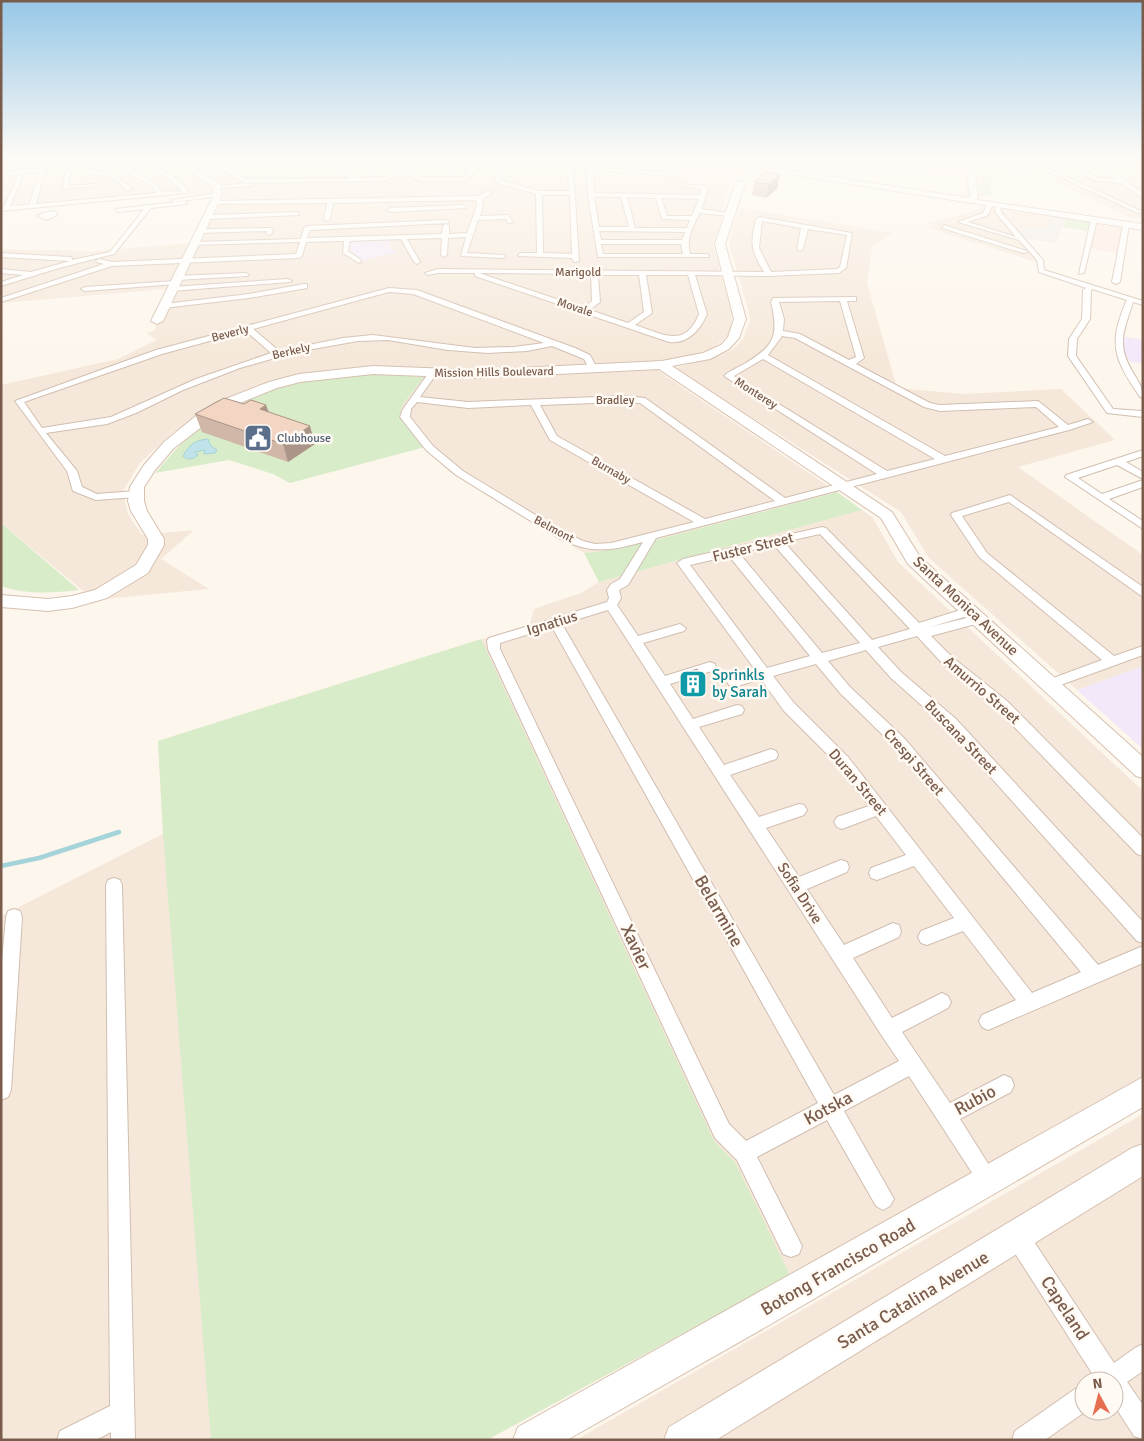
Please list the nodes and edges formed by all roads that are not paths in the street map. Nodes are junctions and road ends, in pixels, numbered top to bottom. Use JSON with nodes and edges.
{"nodes":[{"id":1,"x":135,"y":224,"type":"edge"},
{"id":2,"x":205,"y":224,"type":"edge"},
{"id":3,"x":259,"y":224,"type":"edge"},
{"id":4,"x":365,"y":224,"type":"edge"},
{"id":5,"x":446,"y":224,"type":"edge"},
{"id":6,"x":472,"y":224,"type":"edge"},
{"id":7,"x":539,"y":224,"type":"edge"},
{"id":8,"x":574,"y":224,"type":"edge"},
{"id":9,"x":596,"y":224,"type":"edge"},
{"id":10,"x":631,"y":224,"type":"edge"},
{"id":11,"x":691,"y":224,"type":"edge"},
{"id":12,"x":726,"y":224,"type":"edge"},
{"id":13,"x":758,"y":224,"type":"edge"},
{"id":14,"x":794,"y":224,"type":"edge"},
{"id":15,"x":954,"y":224,"type":"edge"},
{"id":16,"x":969,"y":224,"type":"edge"},
{"id":17,"x":1009,"y":224,"type":"edge"},
{"id":18,"x":1093,"y":224,"type":"edge"},
{"id":19,"x":1121,"y":224,"type":"edge"},
{"id":20,"x":1126,"y":225,"type":"junction"},
{"id":21,"x":805,"y":226,"type":"junction"},
{"id":22,"x":1143,"y":227,"type":"edge"},
{"id":23,"x":257,"y":228,"type":"junction"},
{"id":24,"x":597,"y":230,"type":"junction"},
{"id":25,"x":633,"y":230,"type":"junction"},
{"id":26,"x":688,"y":230,"type":"junction"},
{"id":27,"x":201,"y":231,"type":"junction"},
{"id":28,"x":270,"y":233,"type":"dead end"},
{"id":29,"x":446,"y":235,"type":"junction"},
{"id":30,"x":469,"y":235,"type":"junction"},
{"id":31,"x":403,"y":237,"type":"junction"},
{"id":32,"x":1017,"y":239,"type":"dead end"},
{"id":33,"x":348,"y":240,"type":"junction"},
{"id":34,"x":304,"y":242,"type":"junction"},
{"id":35,"x":598,"y":242,"type":"junction"},
{"id":36,"x":684,"y":242,"type":"junction"},
{"id":37,"x":194,"y":244,"type":"junction"},
{"id":38,"x":800,"y":249,"type":"dead end"},
{"id":39,"x":1025,"y":252,"type":"dead end"},
{"id":40,"x":1,"y":255,"type":"edge"},
{"id":41,"x":444,"y":255,"type":"dead end"},
{"id":42,"x":521,"y":255,"type":"dead end"},
{"id":43,"x":503,"y":256,"type":"dead end"},
{"id":44,"x":540,"y":256,"type":"junction"},
{"id":45,"x":686,"y":256,"type":"junction"},
{"id":46,"x":707,"y":256,"type":"dead end"},
{"id":47,"x":84,"y":260,"type":"junction"},
{"id":48,"x":184,"y":261,"type":"junction"},
{"id":49,"x":359,"y":261,"type":"dead end"},
{"id":50,"x":417,"y":262,"type":"dead end"},
{"id":51,"x":1,"y":263,"type":"edge"},
{"id":52,"x":112,"y":264,"type":"junction"},
{"id":53,"x":57,"y":266,"type":"junction"},
{"id":54,"x":1,"y":271,"type":"edge"},
{"id":55,"x":476,"y":272,"type":"junction"},
{"id":56,"x":594,"y":272,"type":"junction"},
{"id":57,"x":642,"y":272,"type":"junction"},
{"id":58,"x":691,"y":272,"type":"junction"},
{"id":59,"x":428,"y":273,"type":"dead end"},
{"id":60,"x":728,"y":273,"type":"junction"},
{"id":61,"x":1080,"y":273,"type":"dead end"},
{"id":62,"x":34,"y":274,"type":"junction"},
{"id":63,"x":259,"y":274,"type":"dead end"},
{"id":64,"x":768,"y":274,"type":"junction"},
{"id":65,"x":1062,"y":277,"type":"junction"},
{"id":66,"x":288,"y":281,"type":"dead end"},
{"id":67,"x":1116,"y":282,"type":"dead end"},
{"id":68,"x":174,"y":283,"type":"junction"},
{"id":69,"x":1,"y":284,"type":"edge"},
{"id":70,"x":304,"y":286,"type":"dead end"},
{"id":71,"x":85,"y":289,"type":"dead end"},
{"id":72,"x":1089,"y":289,"type":"junction"},
{"id":73,"x":1,"y":292,"type":"edge"},
{"id":74,"x":843,"y":299,"type":"junction"},
{"id":75,"x":853,"y":299,"type":"dead end"},
{"id":76,"x":1,"y":300,"type":"edge"},
{"id":77,"x":1129,"y":302,"type":"junction"},
{"id":78,"x":1143,"y":305,"type":"edge"},
{"id":79,"x":164,"y":306,"type":"junction"},
{"id":80,"x":585,"y":310,"type":"junction"},
{"id":81,"x":155,"y":324,"type":"dead end"},
{"id":82,"x":628,"y":326,"type":"junction"},
{"id":83,"x":248,"y":329,"type":"junction"},
{"id":84,"x":780,"y":333,"type":"junction"},
{"id":85,"x":553,"y":343,"type":"junction"},
{"id":86,"x":277,"y":354,"type":"junction"},
{"id":87,"x":764,"y":356,"type":"junction"},
{"id":88,"x":849,"y":364,"type":"junction"},
{"id":89,"x":662,"y":365,"type":"junction"},
{"id":90,"x":594,"y":370,"type":"junction"},
{"id":91,"x":433,"y":373,"type":"junction"},
{"id":92,"x":1142,"y":394,"type":"edge"},
{"id":93,"x":414,"y":399,"type":"junction"},
{"id":94,"x":534,"y":402,"type":"junction"},
{"id":95,"x":1143,"y":414,"type":"edge"},
{"id":96,"x":1088,"y":422,"type":"dead end"},
{"id":97,"x":1066,"y":428,"type":"junction"},
{"id":98,"x":40,"y":431,"type":"junction"},
{"id":99,"x":1143,"y":453,"type":"edge"},
{"id":100,"x":944,"y":460,"type":"junction"},
{"id":101,"x":1117,"y":461,"type":"junction"},
{"id":102,"x":886,"y":475,"type":"junction"},
{"id":103,"x":1143,"y":476,"type":"edge"},
{"id":104,"x":1143,"y":483,"type":"edge"},
{"id":105,"x":844,"y":486,"type":"junction"},
{"id":106,"x":136,"y":494,"type":"junction"},
{"id":107,"x":1101,"y":498,"type":"junction"},
{"id":108,"x":784,"y":502,"type":"junction"},
{"id":109,"x":1143,"y":512,"type":"edge"},
{"id":110,"x":1129,"y":516,"type":"junction"},
{"id":111,"x":704,"y":523,"type":"junction"},
{"id":112,"x":1143,"y":526,"type":"edge"},
{"id":113,"x":822,"y":530,"type":"joint"},
{"id":114,"x":652,"y":536,"type":"junction"},
{"id":115,"x":777,"y":541,"type":"junction"},
{"id":116,"x":732,"y":552,"type":"junction"},
{"id":117,"x":148,"y":557,"type":"junction"},
{"id":118,"x":683,"y":564,"type":"joint"},
{"id":119,"x":1,"y":588,"type":"edge"},
{"id":120,"x":1143,"y":593,"type":"edge"},
{"id":121,"x":1,"y":601,"type":"edge"},
{"id":122,"x":613,"y":602,"type":"junction"},
{"id":123,"x":974,"y":615,"type":"junction"},
{"id":124,"x":555,"y":622,"type":"junction"},
{"id":125,"x":680,"y":628,"type":"dead end"},
{"id":126,"x":919,"y":631,"type":"junction"},
{"id":127,"x":493,"y":641,"type":"joint"},
{"id":128,"x":635,"y":641,"type":"junction"},
{"id":129,"x":869,"y":645,"type":"junction"},
{"id":130,"x":1143,"y":650,"type":"edge"},
{"id":131,"x":820,"y":659,"type":"junction"},
{"id":132,"x":1112,"y":661,"type":"junction"},
{"id":133,"x":710,"y":667,"type":"dead end"},
{"id":134,"x":765,"y":674,"type":"junction"},
{"id":135,"x":662,"y":682,"type":"junction"},
{"id":136,"x":734,"y":682,"type":"dead end"},
{"id":137,"x":1050,"y":684,"type":"junction"},
{"id":138,"x":737,"y":710,"type":"dead end"},
{"id":139,"x":690,"y":725,"type":"junction"},
{"id":140,"x":771,"y":755,"type":"dead end"},
{"id":141,"x":1143,"y":770,"type":"edge"},
{"id":142,"x":721,"y":772,"type":"junction"},
{"id":143,"x":880,"y":808,"type":"junction"},
{"id":144,"x":799,"y":810,"type":"dead end"},
{"id":145,"x":842,"y":822,"type":"dead end"},
{"id":146,"x":756,"y":826,"type":"junction"},
{"id":147,"x":1143,"y":849,"type":"edge"},
{"id":148,"x":918,"y":858,"type":"junction"},
{"id":149,"x":842,"y":868,"type":"dead end"},
{"id":150,"x":877,"y":874,"type":"dead end"},
{"id":151,"x":114,"y":885,"type":"dead end"},
{"id":152,"x":796,"y":886,"type":"junction"},
{"id":153,"x":14,"y":917,"type":"dead end"},
{"id":154,"x":967,"y":921,"type":"junction"},
{"id":155,"x":894,"y":931,"type":"dead end"},
{"id":156,"x":1143,"y":936,"type":"edge"},
{"id":157,"x":927,"y":937,"type":"dead end"},
{"id":158,"x":1143,"y":954,"type":"edge"},
{"id":159,"x":841,"y":955,"type":"junction"},
{"id":160,"x":1095,"y":974,"type":"junction"},
{"id":161,"x":942,"y":1002,"type":"dead end"},
{"id":162,"x":1029,"y":1003,"type":"junction"},
{"id":163,"x":988,"y":1021,"type":"dead end"},
{"id":164,"x":889,"y":1029,"type":"junction"},
{"id":165,"x":912,"y":1064,"type":"junction"},
{"id":166,"x":1004,"y":1085,"type":"dead end"},
{"id":167,"x":1,"y":1090,"type":"edge"},
{"id":168,"x":1143,"y":1091,"type":"edge"},
{"id":169,"x":830,"y":1107,"type":"junction"},
{"id":170,"x":946,"y":1116,"type":"junction"},
{"id":171,"x":744,"y":1153,"type":"junction"},
{"id":172,"x":1143,"y":1159,"type":"edge"},
{"id":173,"x":989,"y":1181,"type":"junction"},
{"id":174,"x":883,"y":1199,"type":"dead end"},
{"id":175,"x":1017,"y":1236,"type":"junction"},
{"id":176,"x":791,"y":1246,"type":"dead end"},
{"id":177,"x":1143,"y":1356,"type":"edge"},
{"id":178,"x":1104,"y":1371,"type":"edge"},
{"id":179,"x":1124,"y":1371,"type":"edge"},
{"id":180,"x":1124,"y":1400,"type":"edge"},
{"id":181,"x":1074,"y":1405,"type":"edge"},
{"id":182,"x":123,"y":1414,"type":"junction"},
{"id":183,"x":1143,"y":1427,"type":"edge"},
{"id":184,"x":69,"y":1440,"type":"edge"},
{"id":185,"x":124,"y":1440,"type":"edge"},
{"id":186,"x":531,"y":1440,"type":"edge"},
{"id":187,"x":682,"y":1440,"type":"edge"},
{"id":188,"x":1024,"y":1440,"type":"edge"}],
"edges":[{"from":1,"to":47,"type":"street"},
{"from":2,"to":27,"type":"street"},
{"from":3,"to":23,"type":"street"},
{"from":4,"to":34,"type":"street"},
{"from":5,"to":29,"type":"street"},
{"from":6,"to":30,"type":"street"},
{"from":7,"to":44,"type":"street"},
{"from":8,"to":44,"type":"street"},
{"from":9,"to":24,"type":"street"},
{"from":10,"to":25,"type":"street"},
{"from":11,"to":26,"type":"street"},
{"from":12,"to":60,"type":"street","name":"Mission Hills Boulevard"},
{"from":13,"to":64,"type":"street"},
{"from":14,"to":21,"type":"street"},
{"from":15,"to":39,"type":"street"},
{"from":16,"to":32,"type":"street"},
{"from":17,"to":65,"type":"street"},
{"from":18,"to":61,"type":"street"},
{"from":19,"to":20,"type":"street"},
{"from":20,"to":22,"type":"street"},
{"from":20,"to":67,"type":"street"},
{"from":21,"to":38,"type":"street"},
{"from":21,"to":64,"type":"street","name":"Marigold"},
{"from":23,"to":27,"type":"street"},
{"from":23,"to":28,"type":"street"},
{"from":24,"to":25,"type":"street"},
{"from":24,"to":35,"type":"street"},
{"from":25,"to":26,"type":"street"},
{"from":26,"to":36,"type":"street"},
{"from":27,"to":37,"type":"street"},
{"from":29,"to":30,"type":"street"},
{"from":29,"to":31,"type":"street"},
{"from":29,"to":41,"type":"street"},
{"from":30,"to":43,"type":"street"},
{"from":31,"to":33,"type":"street"},
{"from":31,"to":50,"type":"street"},
{"from":33,"to":34,"type":"street"},
{"from":33,"to":49,"type":"street"},
{"from":34,"to":37,"type":"street"},
{"from":34,"to":48,"type":"street"},
{"from":35,"to":36,"type":"street"},
{"from":35,"to":45,"type":"street"},
{"from":36,"to":45,"type":"street"},
{"from":37,"to":48,"type":"street"},
{"from":40,"to":47,"type":"street"},
{"from":42,"to":44,"type":"street"},
{"from":45,"to":46,"type":"street"},
{"from":47,"to":53,"type":"street"},
{"from":48,"to":52,"type":"street"},
{"from":48,"to":68,"type":"street"},
{"from":51,"to":53,"type":"street"},
{"from":52,"to":73,"type":"street"},
{"from":52,"to":76,"type":"street"},
{"from":53,"to":62,"type":"street"},
{"from":54,"to":62,"type":"street"},
{"from":55,"to":56,"type":"street","name":"Marigold"},
{"from":55,"to":59,"type":"street","name":"Marigold"},
{"from":55,"to":80,"type":"street","name":"Movale"},
{"from":56,"to":57,"type":"street","name":"Marigold"},
{"from":56,"to":80,"type":"street"},
{"from":57,"to":58,"type":"street","name":"Marigold"},
{"from":57,"to":82,"type":"street"},
{"from":58,"to":60,"type":"street","name":"Marigold"},
{"from":58,"to":82,"type":"street","name":"Movale"},
{"from":60,"to":64,"type":"street","name":"Marigold"},
{"from":60,"to":89,"type":"street","name":"Mission Hills Boulevard"},
{"from":62,"to":69,"type":"street"},
{"from":63,"to":68,"type":"street"},
{"from":65,"to":72,"type":"street"},
{"from":65,"to":78,"type":"street"},
{"from":66,"to":68,"type":"street"},
{"from":68,"to":71,"type":"street"},
{"from":68,"to":79,"type":"street"},
{"from":70,"to":79,"type":"street"},
{"from":72,"to":77,"type":"street"},
{"from":72,"to":95,"type":"street"},
{"from":74,"to":75,"type":"street"},
{"from":74,"to":84,"type":"street"},
{"from":74,"to":88,"type":"street"},
{"from":77,"to":78,"type":"street"},
{"from":77,"to":92,"type":"street"},
{"from":79,"to":81,"type":"street"},
{"from":80,"to":82,"type":"street","name":"Movale"},
{"from":83,"to":85,"type":"street","name":"Beverly"},
{"from":83,"to":86,"type":"street"},
{"from":83,"to":98,"type":"street","name":"Beverly"},
{"from":84,"to":87,"type":"street","name":"Monterey"},
{"from":84,"to":88,"type":"street"},
{"from":85,"to":86,"type":"street","name":"Berkely"},
{"from":85,"to":90,"type":"street","name":"Beverly"},
{"from":86,"to":98,"type":"street","name":"Berkely"},
{"from":87,"to":100,"type":"street"},
{"from":87,"to":102,"type":"street","name":"Monterey"},
{"from":88,"to":97,"type":"street"},
{"from":89,"to":90,"type":"street","name":"Mission Hills Boulevard"},
{"from":89,"to":105,"type":"street","name":"Santa Monica Avenue"},
{"from":90,"to":91,"type":"street","name":"Mission Hills Boulevard"},
{"from":91,"to":93,"type":"street","name":"Belmont"},
{"from":91,"to":106,"type":"street","name":"Mission Hills Boulevard"},
{"from":93,"to":94,"type":"street","name":"Bradley"},
{"from":93,"to":114,"type":"street","name":"Belmont"},
{"from":94,"to":108,"type":"street","name":"Bradley"},
{"from":94,"to":111,"type":"street","name":"Burnaby"},
{"from":96,"to":97,"type":"street","name":"Belmont"},
{"from":97,"to":100,"type":"street","name":"Belmont"},
{"from":98,"to":106,"type":"street","name":"Beverly"},
{"from":99,"to":101,"type":"street"},
{"from":100,"to":102,"type":"street","name":"Belmont"},
{"from":101,"to":103,"type":"street"},
{"from":101,"to":107,"type":"street"},
{"from":102,"to":105,"type":"street","name":"Belmont"},
{"from":104,"to":107,"type":"street"},
{"from":105,"to":108,"type":"street","name":"Belmont"},
{"from":105,"to":123,"type":"street","name":"Santa Monica Avenue"},
{"from":106,"to":117,"type":"street"},
{"from":107,"to":110,"type":"street"},
{"from":108,"to":111,"type":"street","name":"Belmont"},
{"from":109,"to":110,"type":"street"},
{"from":110,"to":112,"type":"street"},
{"from":111,"to":114,"type":"street","name":"Belmont"},
{"from":113,"to":115,"type":"street","name":"Fuster Street"},
{"from":113,"to":126,"type":"street","name":"Amurrio Street"},
{"from":114,"to":122,"type":"street"},
{"from":115,"to":116,"type":"street","name":"Fuster Street"},
{"from":115,"to":129,"type":"street","name":"Buscana Street"},
{"from":116,"to":118,"type":"street","name":"Fuster Street"},
{"from":116,"to":131,"type":"street","name":"Crespi Street"},
{"from":117,"to":119,"type":"street"},
{"from":117,"to":121,"type":"street"},
{"from":118,"to":134,"type":"street","name":"Duran Street"},
{"from":120,"to":132,"type":"street"},
{"from":122,"to":124,"type":"street","name":"Ignatius"},
{"from":122,"to":128,"type":"street","name":"Sofia Drive"},
{"from":123,"to":126,"type":"street"},
{"from":123,"to":137,"type":"street","name":"Santa Monica Avenue"},
{"from":124,"to":127,"type":"street","name":"Ignatius"},
{"from":124,"to":169,"type":"street","name":"Belarmine"},
{"from":125,"to":128,"type":"street"},
{"from":126,"to":129,"type":"street"},
{"from":126,"to":147,"type":"street","name":"Amurrio Street"},
{"from":127,"to":171,"type":"street","name":"Xavier"},
{"from":128,"to":135,"type":"street","name":"Sofia Drive"},
{"from":129,"to":131,"type":"street"},
{"from":129,"to":156,"type":"street","name":"Buscana Street"},
{"from":130,"to":132,"type":"street"},
{"from":131,"to":134,"type":"street"},
{"from":131,"to":160,"type":"street","name":"Crespi Street"},
{"from":132,"to":137,"type":"street"},
{"from":133,"to":135,"type":"street"},
{"from":134,"to":136,"type":"street"},
{"from":134,"to":143,"type":"street","name":"Duran Street"},
{"from":135,"to":139,"type":"street","name":"Sofia Drive"},
{"from":137,"to":141,"type":"street","name":"Santa Monica Avenue"},
{"from":138,"to":139,"type":"street"},
{"from":139,"to":142,"type":"street","name":"Sofia Drive"},
{"from":140,"to":142,"type":"street"},
{"from":142,"to":146,"type":"street","name":"Sofia Drive"},
{"from":143,"to":145,"type":"street"},
{"from":143,"to":148,"type":"street","name":"Duran Street"},
{"from":144,"to":146,"type":"street"},
{"from":146,"to":152,"type":"street","name":"Sofia Drive"},
{"from":148,"to":150,"type":"street"},
{"from":148,"to":154,"type":"street","name":"Duran Street"},
{"from":149,"to":152,"type":"street"},
{"from":151,"to":182,"type":"street"},
{"from":152,"to":159,"type":"street","name":"Sofia Drive"},
{"from":153,"to":167,"type":"street"},
{"from":154,"to":157,"type":"street"},
{"from":154,"to":162,"type":"street","name":"Duran Street"},
{"from":155,"to":159,"type":"street"},
{"from":158,"to":160,"type":"street"},
{"from":159,"to":164,"type":"street","name":"Sofia Drive"},
{"from":160,"to":162,"type":"street"},
{"from":161,"to":164,"type":"street"},
{"from":162,"to":163,"type":"street"},
{"from":164,"to":165,"type":"street","name":"Sofia Drive"},
{"from":165,"to":169,"type":"street","name":"Kotska"},
{"from":165,"to":170,"type":"street","name":"Sofia Drive"},
{"from":166,"to":170,"type":"street","name":"Rubio"},
{"from":168,"to":173,"type":"street","name":"Botong Francisco Road"},
{"from":169,"to":171,"type":"street","name":"Kotska"},
{"from":169,"to":174,"type":"street","name":"Belarmine"},
{"from":170,"to":173,"type":"street","name":"Sofia Drive"},
{"from":171,"to":176,"type":"street","name":"Xavier"},
{"from":172,"to":175,"type":"street","name":"Santa Catalina Avenue"},
{"from":173,"to":186,"type":"street","name":"Botong Francisco Road"},
{"from":175,"to":178,"type":"street","name":"Capeland"},
{"from":175,"to":187,"type":"street","name":"Santa Catalina Avenue"},
{"from":177,"to":179,"type":"street"},
{"from":180,"to":183,"type":"street","name":"Capeland"},
{"from":181,"to":188,"type":"street"},
{"from":182,"to":184,"type":"street"},
{"from":182,"to":185,"type":"street"}]}
